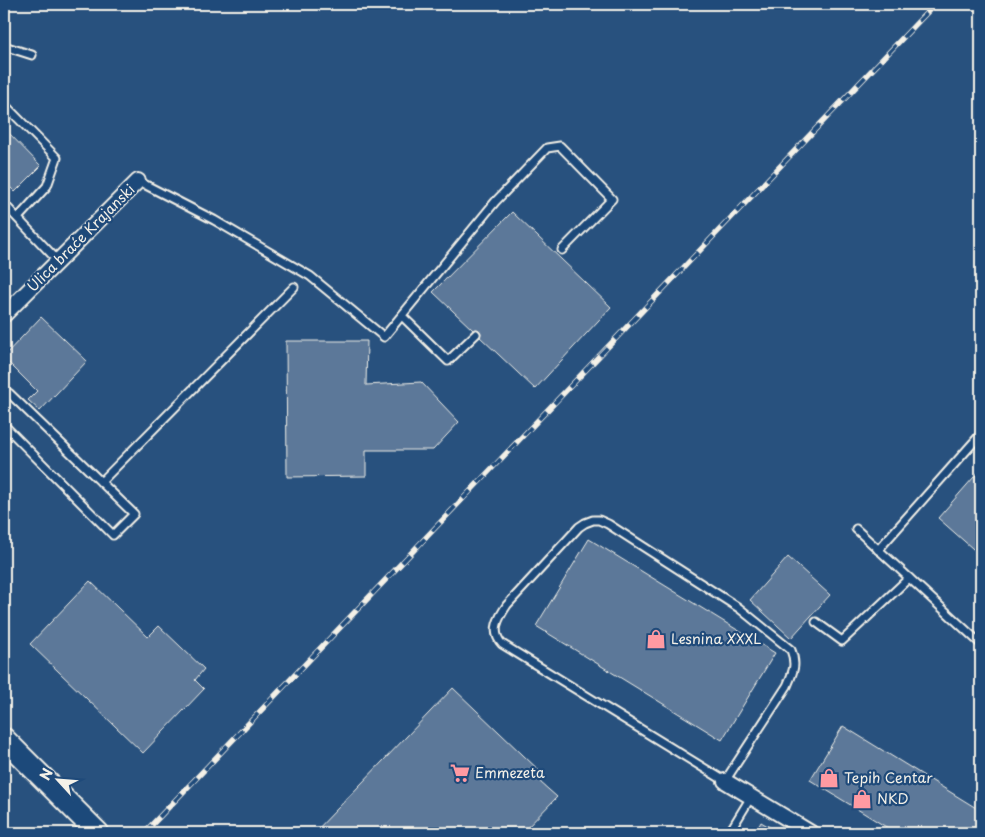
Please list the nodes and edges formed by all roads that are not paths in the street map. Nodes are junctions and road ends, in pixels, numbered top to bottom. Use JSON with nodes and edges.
{"nodes":[{"id":1,"x":4,"y":46,"type":"edge"},
{"id":2,"x":32,"y":56,"type":"dead end"},
{"id":3,"x":4,"y":104,"type":"edge"},
{"id":4,"x":138,"y":182,"type":"joint"},
{"id":5,"x":4,"y":204,"type":"edge"},
{"id":6,"x":18,"y":218,"type":"junction"},
{"id":7,"x":562,"y":250,"type":"dead end"},
{"id":8,"x":58,"y":261,"type":"junction"},
{"id":9,"x":294,"y":287,"type":"dead end"},
{"id":10,"x":4,"y":315,"type":"edge"},
{"id":11,"x":402,"y":316,"type":"junction"},
{"id":12,"x":476,"y":334,"type":"dead end"},
{"id":13,"x":4,"y":393,"type":"edge"},
{"id":14,"x":4,"y":425,"type":"edge"},
{"id":15,"x":981,"y":434,"type":"edge"},
{"id":16,"x":101,"y":482,"type":"junction"},
{"id":17,"x":856,"y":529,"type":"dead end"},
{"id":18,"x":878,"y":550,"type":"junction"},
{"id":19,"x":909,"y":578,"type":"junction"},
{"id":20,"x":816,"y":622,"type":"dead end"},
{"id":21,"x":981,"y":644,"type":"edge"},
{"id":22,"x":4,"y":739,"type":"edge"},
{"id":23,"x":725,"y":780,"type":"junction"},
{"id":24,"x":752,"y":797,"type":"junction"},
{"id":25,"x":98,"y":833,"type":"edge"},
{"id":26,"x":729,"y":833,"type":"edge"},
{"id":27,"x":810,"y":833,"type":"edge"}],
"edges":[{"from":1,"to":2,"type":"lane"},
{"from":3,"to":6,"type":"lane"},
{"from":4,"to":8,"type":"street","name":"Ulica braće Krajanski"},
{"from":4,"to":11,"type":"lane"},
{"from":5,"to":6,"type":"lane"},
{"from":6,"to":8,"type":"lane"},
{"from":7,"to":11,"type":"lane"},
{"from":8,"to":10,"type":"street","name":"Ulica braće Krajanski"},
{"from":9,"to":16,"type":"lane"},
{"from":11,"to":12,"type":"lane"},
{"from":13,"to":16,"type":"lane"},
{"from":14,"to":16,"type":"lane"},
{"from":15,"to":18,"type":"lane"},
{"from":17,"to":18,"type":"lane"},
{"from":18,"to":19,"type":"lane"},
{"from":19,"to":20,"type":"lane"},
{"from":19,"to":21,"type":"lane"},
{"from":22,"to":25,"type":"main road"},
{"from":23,"to":23,"type":"lane"},
{"from":23,"to":24,"type":"street"},
{"from":24,"to":26,"type":"lane"},
{"from":24,"to":27,"type":"street"}]}
